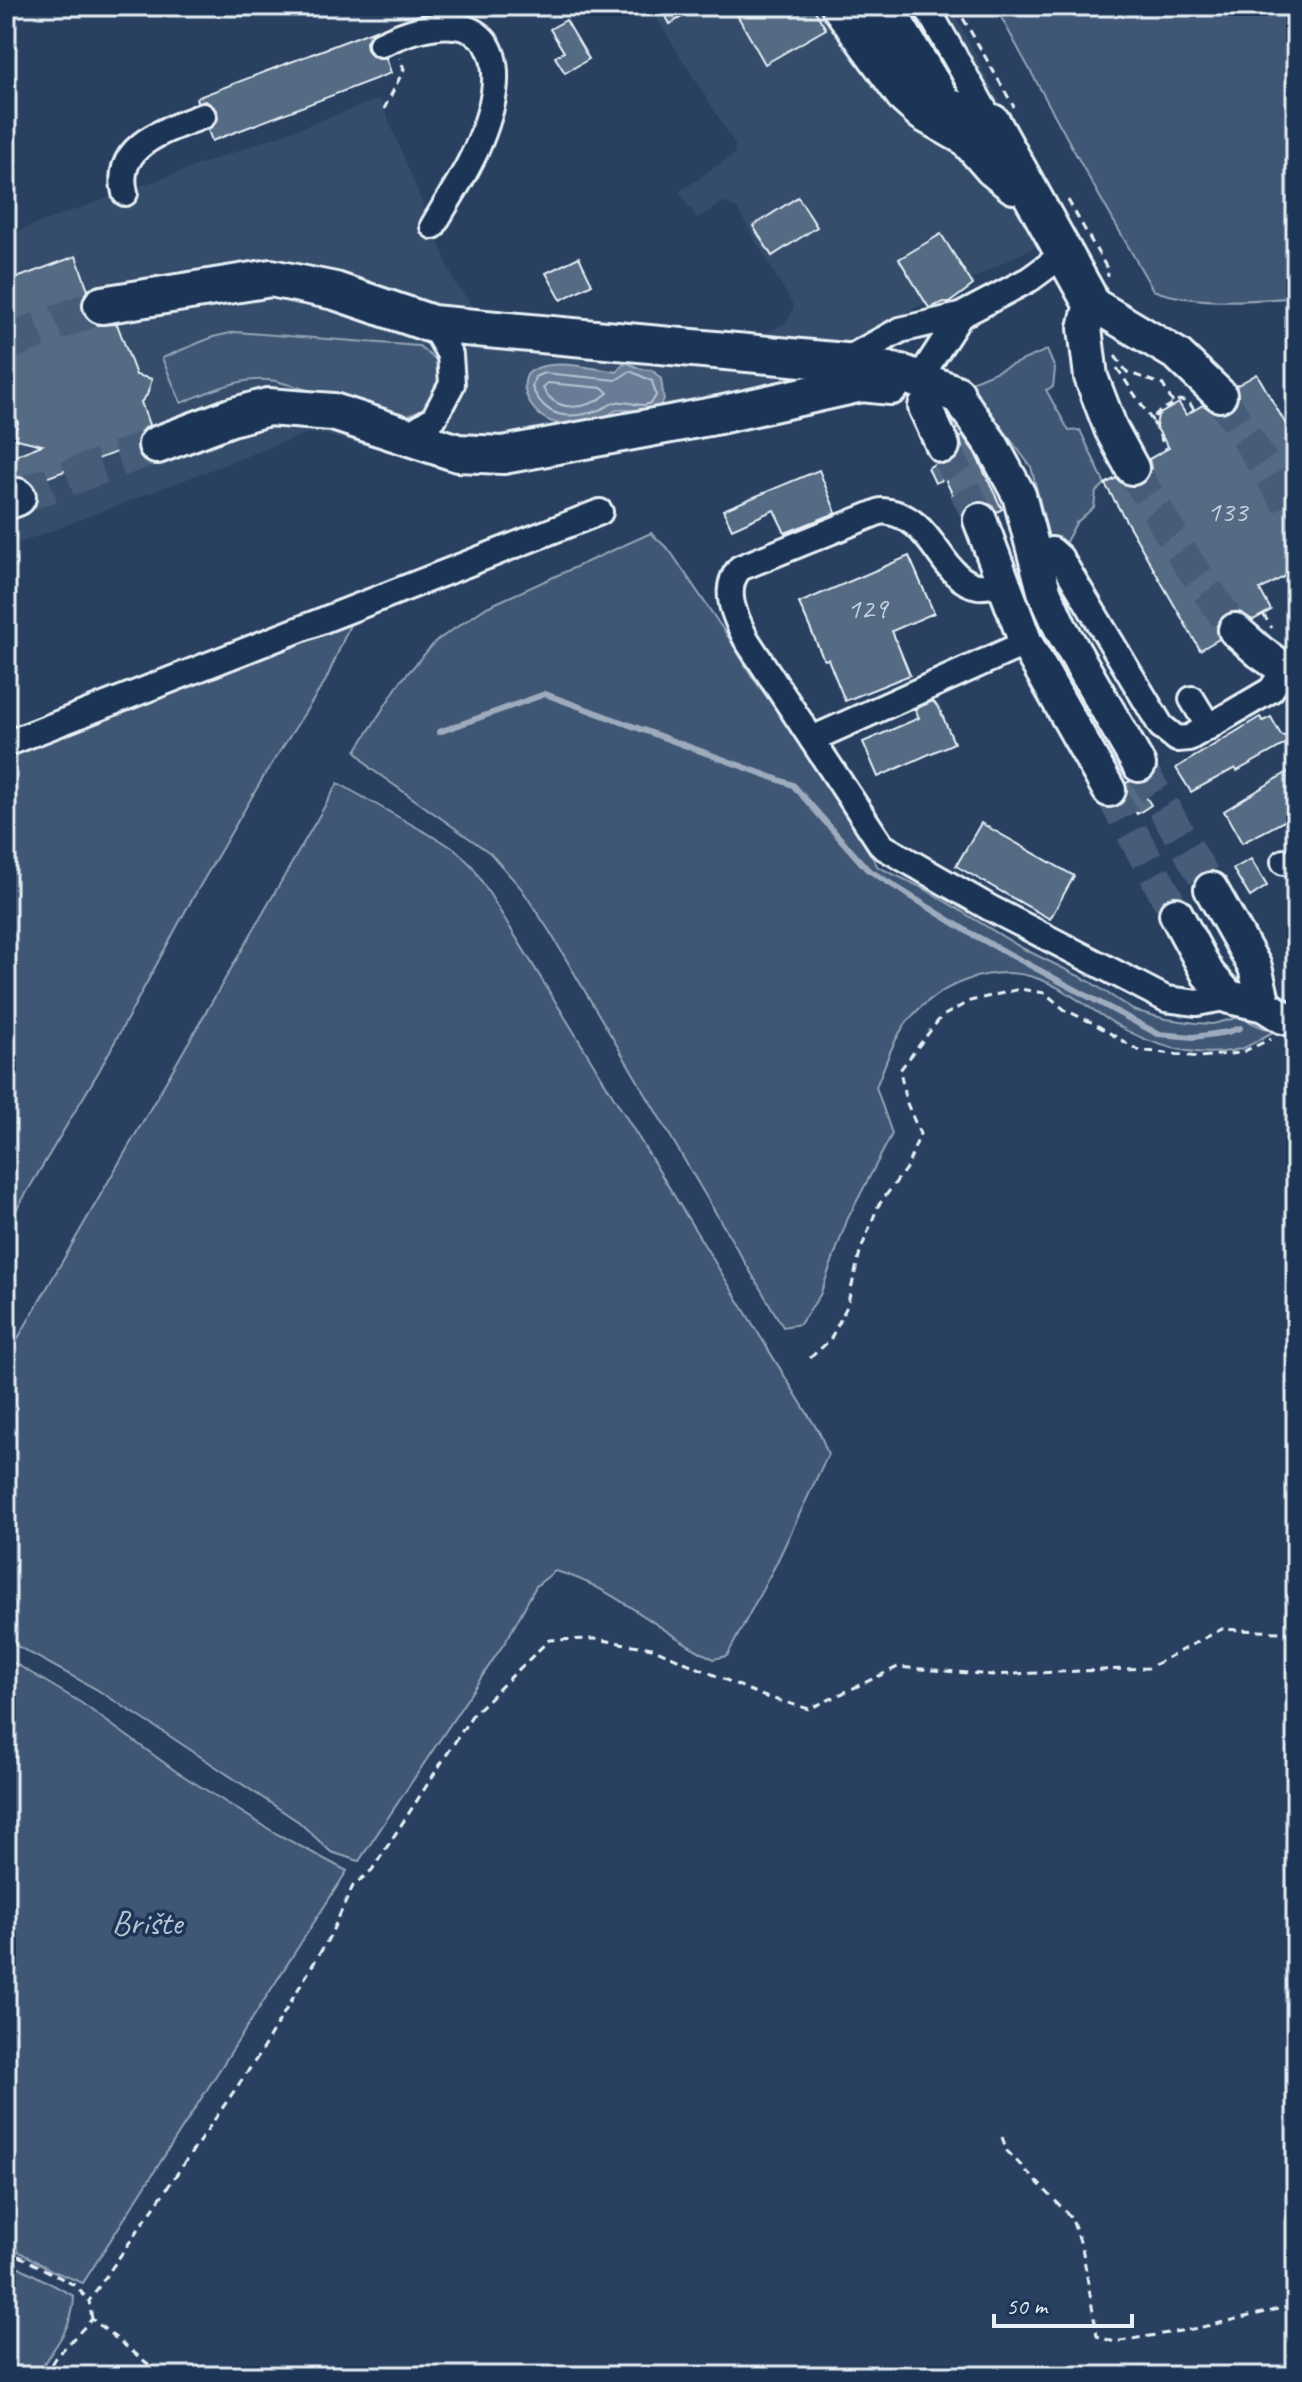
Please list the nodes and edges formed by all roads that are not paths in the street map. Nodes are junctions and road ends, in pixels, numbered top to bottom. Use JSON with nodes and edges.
{"nodes":[{"id":1,"x":840,"y":6,"type":"edge"},
{"id":2,"x":884,"y":6,"type":"edge"},
{"id":3,"x":926,"y":6,"type":"edge"},
{"id":4,"x":387,"y":41,"type":"road end"},
{"id":5,"x":203,"y":116,"type":"dead end"},
{"id":6,"x":992,"y":123,"type":"junction"},
{"id":7,"x":125,"y":193,"type":"dead end"},
{"id":8,"x":1034,"y":201,"type":"junction"},
{"id":9,"x":433,"y":226,"type":"dead end"},
{"id":10,"x":1064,"y":254,"type":"junction"},
{"id":11,"x":1089,"y":299,"type":"junction"},
{"id":12,"x":102,"y":305,"type":"tunnel mouth"},
{"id":13,"x":960,"y":316,"type":"junction"},
{"id":14,"x":432,"y":324,"type":"junction"},
{"id":15,"x":842,"y":362,"type":"junction"},
{"id":16,"x":933,"y":394,"type":"junction"},
{"id":17,"x":1207,"y":402,"type":"tunnel mouth"},
{"id":18,"x":406,"y":436,"type":"junction"},
{"id":19,"x":157,"y":445,"type":"tunnel mouth"},
{"id":20,"x":943,"y":446,"type":"tunnel mouth"},
{"id":21,"x":1132,"y":468,"type":"tunnel mouth"},
{"id":22,"x":600,"y":512,"type":"dead end"},
{"id":23,"x":980,"y":520,"type":"tunnel mouth"},
{"id":24,"x":1052,"y":550,"type":"dead end"},
{"id":25,"x":1003,"y":584,"type":"junction"},
{"id":26,"x":1235,"y":630,"type":"tunnel mouth"},
{"id":27,"x":1026,"y":643,"type":"junction"},
{"id":28,"x":1290,"y":673,"type":"edge"},
{"id":29,"x":1192,"y":699,"type":"dead end"},
{"id":30,"x":1209,"y":727,"type":"junction"},
{"id":31,"x":812,"y":739,"type":"junction"},
{"id":32,"x":6,"y":744,"type":"edge"},
{"id":33,"x":1139,"y":765,"type":"tunnel mouth"},
{"id":34,"x":1109,"y":790,"type":"tunnel mouth"},
{"id":35,"x":1211,"y":889,"type":"tunnel mouth"},
{"id":36,"x":1176,"y":914,"type":"tunnel mouth"},
{"id":37,"x":1229,"y":997,"type":"junction"},
{"id":38,"x":1281,"y":1019,"type":"edge"}],
"edges":[{"from":1,"to":8,"type":"highway"},
{"from":2,"to":6,"type":"highway"},
{"from":3,"to":6,"type":"street"},
{"from":4,"to":9,"type":"street"},
{"from":5,"to":7,"type":"street"},
{"from":6,"to":8,"type":"highway"},
{"from":8,"to":10,"type":"highway"},
{"from":10,"to":11,"type":"highway"},
{"from":10,"to":13,"type":"street"},
{"from":11,"to":17,"type":"main road"},
{"from":11,"to":21,"type":"main road"},
{"from":12,"to":14,"type":"highway"},
{"from":13,"to":15,"type":"street"},
{"from":13,"to":16,"type":"street"},
{"from":14,"to":15,"type":"highway"},
{"from":14,"to":18,"type":"street"},
{"from":15,"to":16,"type":"highway"},
{"from":16,"to":18,"type":"highway"},
{"from":16,"to":20,"type":"main road"},
{"from":16,"to":33,"type":"main road"},
{"from":18,"to":19,"type":"highway"},
{"from":22,"to":32,"type":"street"},
{"from":23,"to":25,"type":"main road"},
{"from":24,"to":30,"type":"street"},
{"from":25,"to":27,"type":"main road"},
{"from":25,"to":31,"type":"street"},
{"from":26,"to":28,"type":"main road"},
{"from":27,"to":31,"type":"street"},
{"from":27,"to":34,"type":"main road"},
{"from":28,"to":30,"type":"street"},
{"from":29,"to":30,"type":"street"},
{"from":31,"to":37,"type":"street"},
{"from":35,"to":38,"type":"main road"},
{"from":36,"to":37,"type":"main road"},
{"from":37,"to":38,"type":"main road"}]}
